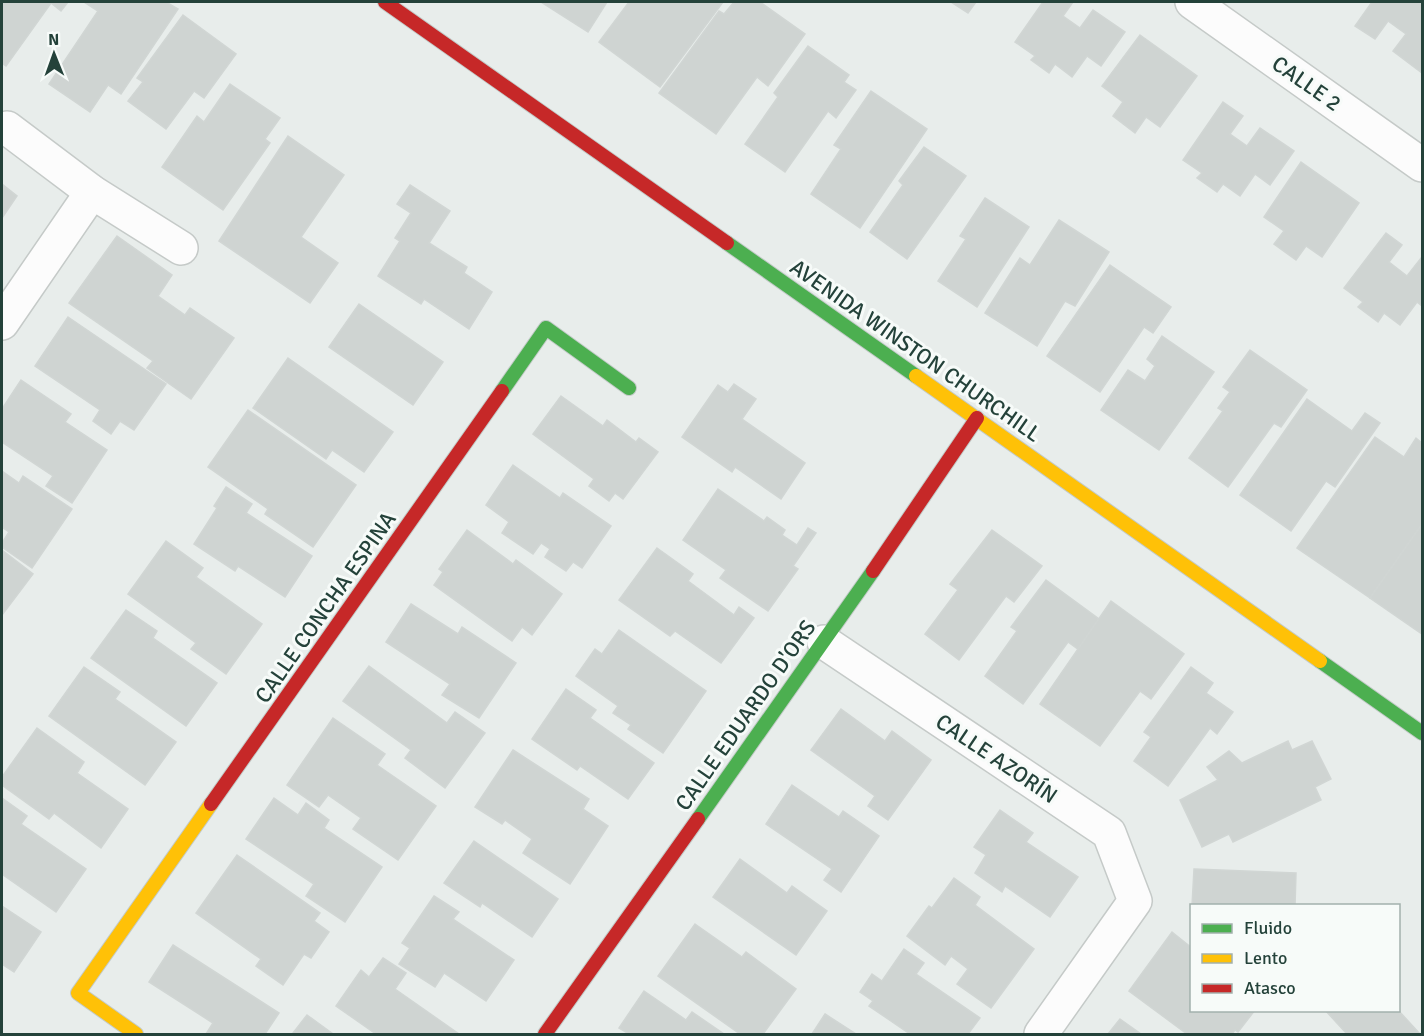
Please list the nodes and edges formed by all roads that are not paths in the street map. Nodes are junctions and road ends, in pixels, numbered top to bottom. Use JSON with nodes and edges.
{"nodes":[{"id":1,"x":386,"y":2,"type":"edge"},
{"id":2,"x":1192,"y":2,"type":"edge"},
{"id":3,"x":8,"y":128,"type":"dead end"},
{"id":4,"x":1422,"y":165,"type":"edge"},
{"id":5,"x":92,"y":192,"type":"junction"},
{"id":6,"x":181,"y":249,"type":"dead end"},
{"id":7,"x":2,"y":323,"type":"edge"},
{"id":8,"x":629,"y":388,"type":"dead end"},
{"id":9,"x":977,"y":418,"type":"junction"},
{"id":10,"x":824,"y":642,"type":"junction"},
{"id":11,"x":1422,"y":734,"type":"edge"},
{"id":12,"x":136,"y":1035,"type":"edge"},
{"id":13,"x":545,"y":1035,"type":"edge"},
{"id":14,"x":1041,"y":1035,"type":"edge"}],
"edges":[{"from":1,"to":9,"type":"street","name":"AVENIDA WINSTON CHURCHILL"},
{"from":2,"to":4,"type":"street","name":"CALLE 2"},
{"from":3,"to":5,"type":"street"},
{"from":5,"to":6,"type":"street"},
{"from":5,"to":7,"type":"street"},
{"from":8,"to":12,"type":"street","name":"CALLE CONCHA ESPINA"},
{"from":9,"to":10,"type":"street","name":"CALLE EDUARDO D'ORS"},
{"from":9,"to":11,"type":"street","name":"AVENIDA WINSTON CHURCHILL"},
{"from":10,"to":13,"type":"street","name":"CALLE EDUARDO D'ORS"},
{"from":10,"to":14,"type":"street","name":"CALLE AZORÍN"}]}
